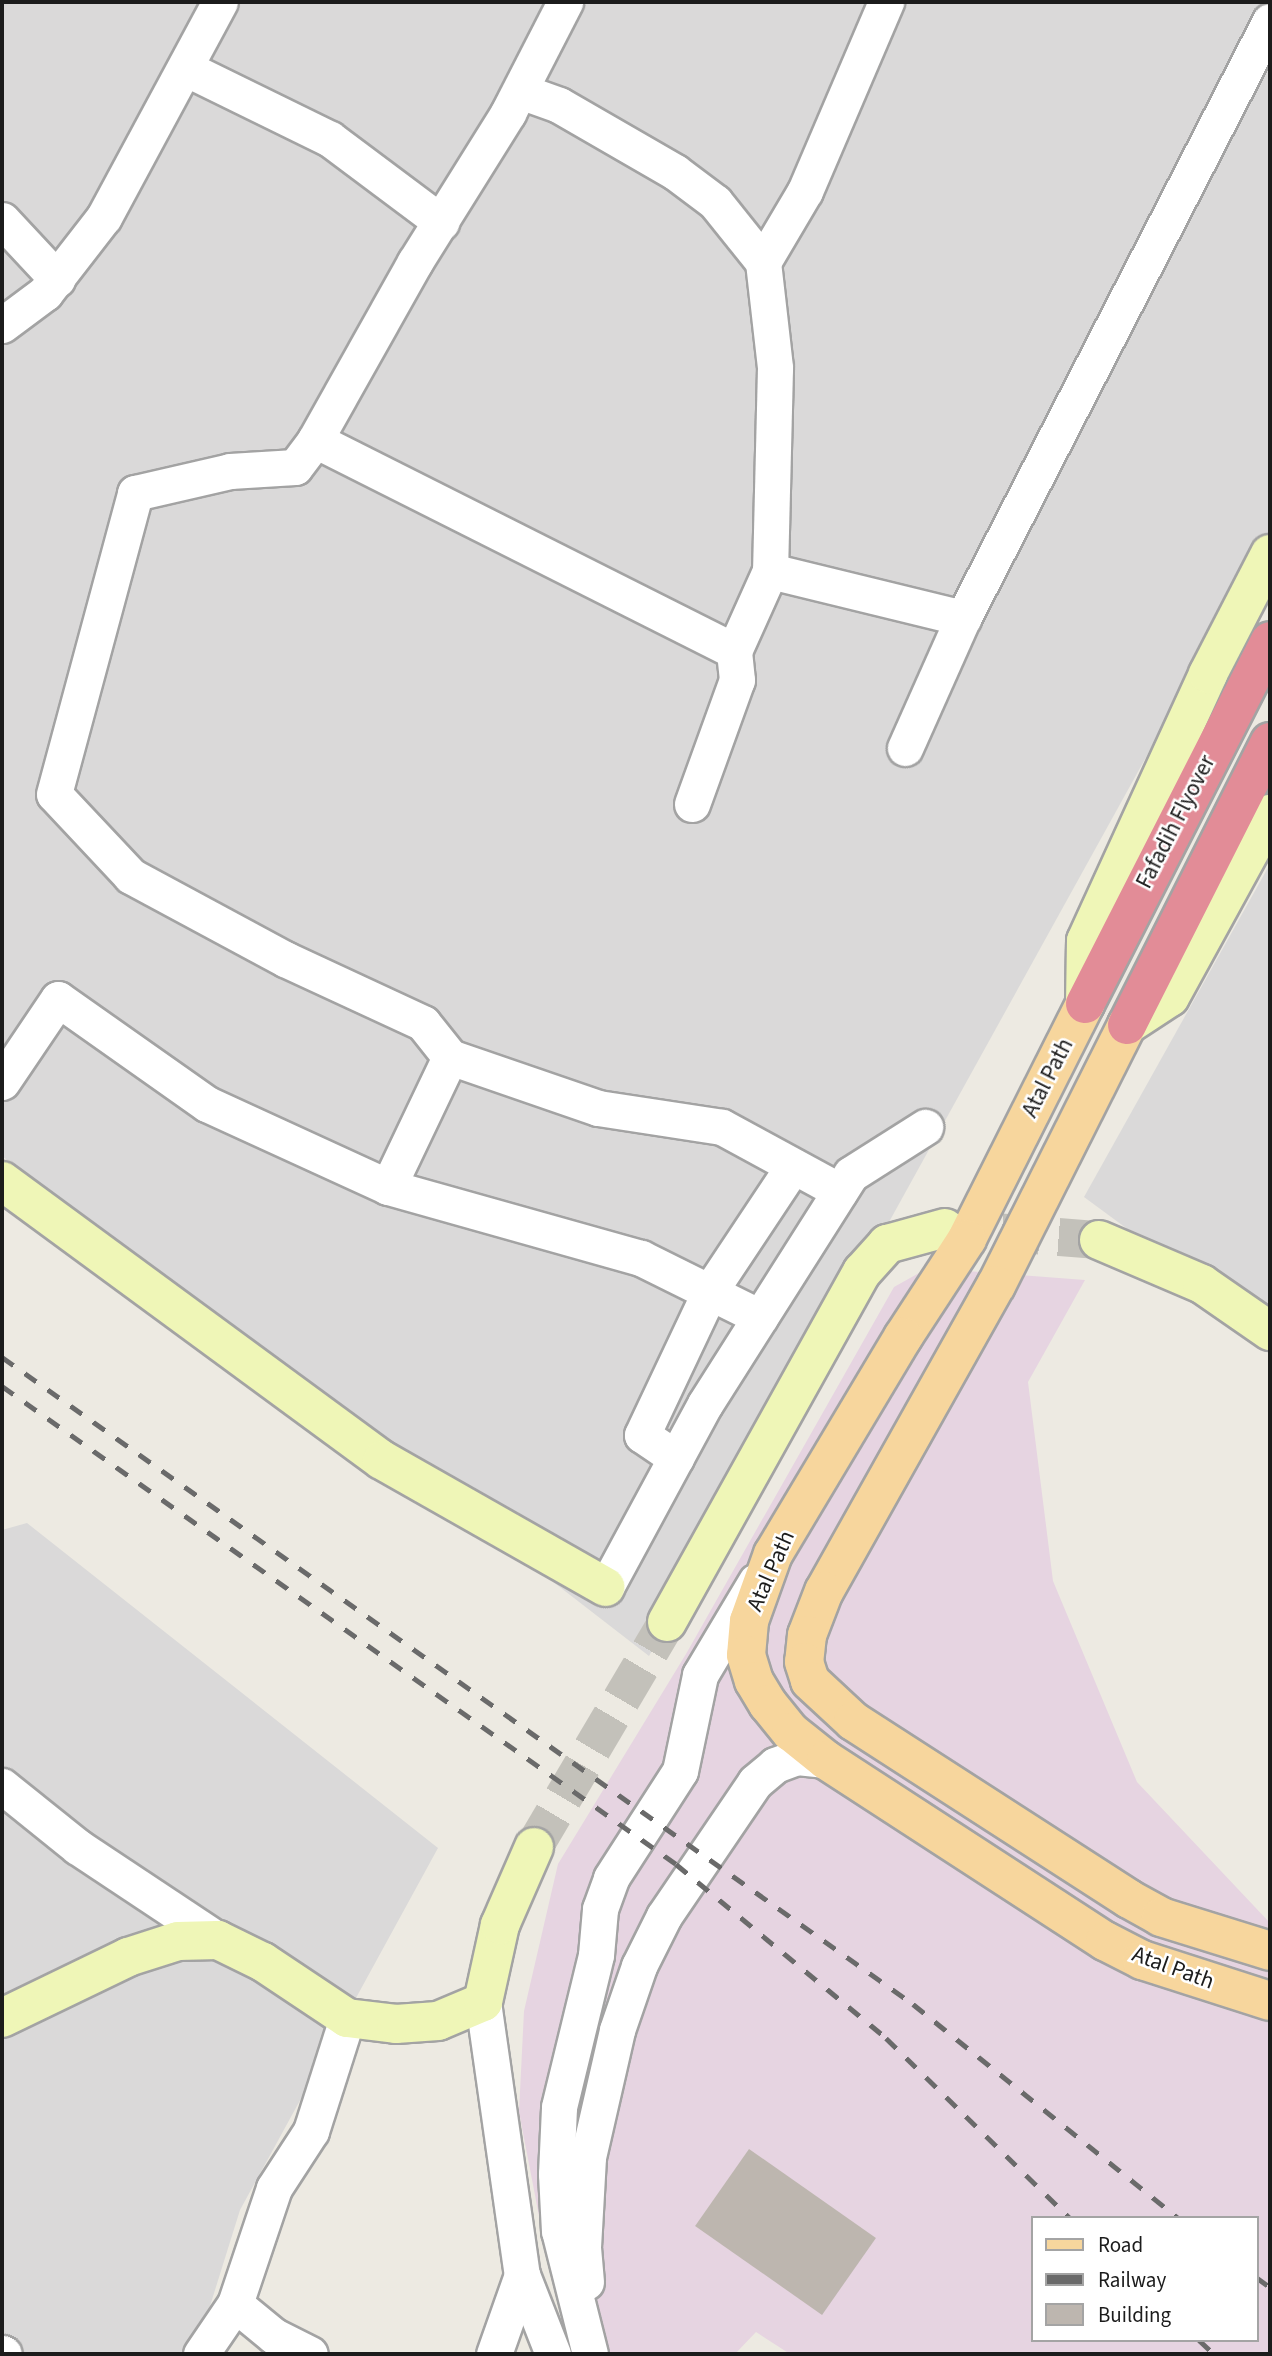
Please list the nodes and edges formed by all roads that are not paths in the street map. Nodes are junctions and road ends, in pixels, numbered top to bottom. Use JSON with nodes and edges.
{"nodes":[{"id":1,"x":220,"y":2,"type":"edge"},
{"id":2,"x":565,"y":2,"type":"edge"},
{"id":3,"x":886,"y":2,"type":"edge"},
{"id":4,"x":1270,"y":21,"type":"edge"},
{"id":5,"x":185,"y":68,"type":"junction"},
{"id":6,"x":520,"y":91,"type":"junction"},
{"id":7,"x":2,"y":220,"type":"edge"},
{"id":8,"x":441,"y":222,"type":"junction"},
{"id":9,"x":763,"y":262,"type":"junction"},
{"id":10,"x":57,"y":279,"type":"junction"},
{"id":11,"x":2,"y":326,"type":"edge"},
{"id":12,"x":316,"y":440,"type":"junction"},
{"id":13,"x":1270,"y":554,"type":"edge"},
{"id":14,"x":771,"y":571,"type":"junction"},
{"id":15,"x":963,"y":618,"type":"junction"},
{"id":16,"x":1270,"y":641,"type":"edge"},
{"id":17,"x":734,"y":651,"type":"junction"},
{"id":18,"x":1270,"y":742,"type":"edge"},
{"id":19,"x":905,"y":748,"type":"dead end"},
{"id":20,"x":692,"y":804,"type":"dead end"},
{"id":21,"x":1270,"y":814,"type":"edge"},
{"id":22,"x":1085,"y":1004,"type":"junction"},
{"id":23,"x":1128,"y":1026,"type":"junction"},
{"id":24,"x":450,"y":1058,"type":"junction"},
{"id":25,"x":2,"y":1082,"type":"edge"},
{"id":26,"x":925,"y":1127,"type":"dead end"},
{"id":27,"x":793,"y":1166,"type":"junction"},
{"id":28,"x":2,"y":1181,"type":"edge"},
{"id":29,"x":388,"y":1187,"type":"junction"},
{"id":30,"x":840,"y":1191,"type":"junction"},
{"id":31,"x":945,"y":1228,"type":"tunnel mouth"},
{"id":32,"x":1100,"y":1240,"type":"tunnel mouth"},
{"id":33,"x":710,"y":1291,"type":"junction"},
{"id":34,"x":760,"y":1317,"type":"junction"},
{"id":35,"x":1270,"y":1331,"type":"edge"},
{"id":36,"x":676,"y":1458,"type":"junction"},
{"id":37,"x":773,"y":1554,"type":"junction"},
{"id":38,"x":606,"y":1587,"type":"joint"},
{"id":39,"x":667,"y":1622,"type":"tunnel mouth"},
{"id":40,"x":826,"y":1760,"type":"junction"},
{"id":41,"x":2,"y":1786,"type":"edge"},
{"id":42,"x":534,"y":1847,"type":"tunnel mouth"},
{"id":43,"x":218,"y":1940,"type":"junction"},
{"id":44,"x":1270,"y":1951,"type":"edge"},
{"id":45,"x":1270,"y":2001,"type":"edge"},
{"id":46,"x":483,"y":2002,"type":"junction"},
{"id":47,"x":2,"y":2018,"type":"edge"},
{"id":48,"x":347,"y":2018,"type":"junction"},
{"id":49,"x":523,"y":2275,"type":"junction"},
{"id":50,"x":235,"y":2304,"type":"junction"},
{"id":51,"x":201,"y":2354,"type":"edge"},
{"id":52,"x":310,"y":2354,"type":"edge"},
{"id":53,"x":494,"y":2354,"type":"edge"},
{"id":54,"x":553,"y":2354,"type":"edge"},
{"id":55,"x":590,"y":2354,"type":"edge"},
{"id":56,"x":600,"y":2354,"type":"edge"}],
"edges":[{"from":1,"to":5,"type":"street"},
{"from":2,"to":6,"type":"street"},
{"from":3,"to":9,"type":"street"},
{"from":4,"to":15,"type":"street"},
{"from":5,"to":8,"type":"street"},
{"from":5,"to":10,"type":"street"},
{"from":6,"to":8,"type":"street"},
{"from":6,"to":9,"type":"street"},
{"from":7,"to":10,"type":"street"},
{"from":8,"to":12,"type":"street"},
{"from":9,"to":14,"type":"street"},
{"from":10,"to":11,"type":"street"},
{"from":12,"to":17,"type":"street"},
{"from":12,"to":24,"type":"street"},
{"from":13,"to":22,"type":"street"},
{"from":14,"to":15,"type":"street"},
{"from":14,"to":17,"type":"street"},
{"from":15,"to":19,"type":"street"},
{"from":16,"to":22,"type":"highway","name":"Fafadih Flyover"},
{"from":17,"to":20,"type":"street"},
{"from":18,"to":23,"type":"highway","name":"Fafadih Flyover"},
{"from":21,"to":23,"type":"street"},
{"from":22,"to":37,"type":"main road","name":"Atal Path"},
{"from":23,"to":44,"type":"main road","name":"Atal Path"},
{"from":24,"to":27,"type":"street"},
{"from":24,"to":29,"type":"street"},
{"from":25,"to":29,"type":"street"},
{"from":26,"to":30,"type":"street"},
{"from":27,"to":30,"type":"street"},
{"from":27,"to":33,"type":"street"},
{"from":28,"to":38,"type":"street"},
{"from":29,"to":33,"type":"street"},
{"from":30,"to":34,"type":"street"},
{"from":31,"to":39,"type":"street"},
{"from":32,"to":35,"type":"street"},
{"from":33,"to":34,"type":"street"},
{"from":33,"to":36,"type":"street"},
{"from":34,"to":36,"type":"street"},
{"from":36,"to":38,"type":"street"},
{"from":37,"to":40,"type":"main road","name":"Atal Path"},
{"from":37,"to":55,"type":"street"},
{"from":40,"to":45,"type":"main road","name":"Atal Path"},
{"from":40,"to":56,"type":"street"},
{"from":41,"to":43,"type":"street"},
{"from":42,"to":46,"type":"street"},
{"from":43,"to":47,"type":"street"},
{"from":43,"to":48,"type":"street"},
{"from":46,"to":48,"type":"street"},
{"from":46,"to":49,"type":"street"},
{"from":48,"to":50,"type":"street"},
{"from":49,"to":53,"type":"street"},
{"from":49,"to":54,"type":"street"},
{"from":50,"to":51,"type":"street"},
{"from":50,"to":52,"type":"street"}]}
